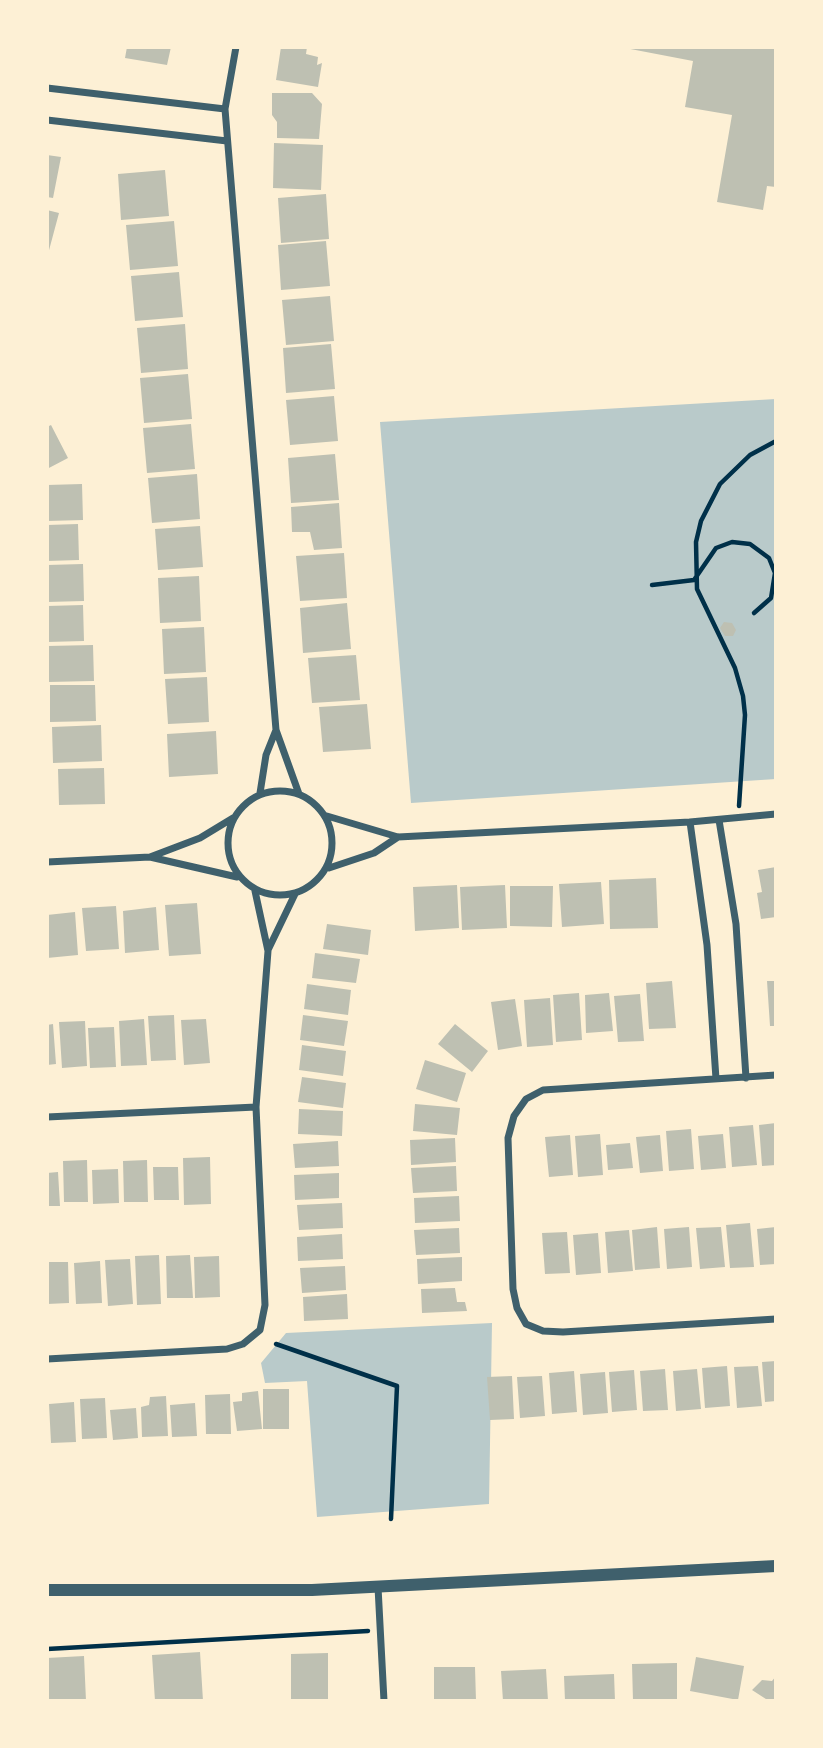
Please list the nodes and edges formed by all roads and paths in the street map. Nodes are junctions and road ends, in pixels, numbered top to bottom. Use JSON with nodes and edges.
{"nodes":[{"id":1,"x":236,"y":47,"type":"edge"},
{"id":2,"x":47,"y":88,"type":"edge"},
{"id":3,"x":225,"y":109,"type":"junction"},
{"id":4,"x":47,"y":120,"type":"edge"},
{"id":5,"x":227,"y":141,"type":"junction"},
{"id":6,"x":776,"y":441,"type":"edge"},
{"id":7,"x":696,"y":577,"type":"junction"},
{"id":8,"x":652,"y":585,"type":"dead end"},
{"id":9,"x":754,"y":613,"type":"dead end"},
{"id":10,"x":276,"y":730,"type":"junction"},
{"id":11,"x":738,"y":790,"type":"dead end"},
{"id":12,"x":260,"y":793,"type":"junction"},
{"id":13,"x":299,"y":794,"type":"junction"},
{"id":14,"x":776,"y":814,"type":"edge"},
{"id":15,"x":327,"y":816,"type":"junction"},
{"id":16,"x":233,"y":818,"type":"junction"},
{"id":17,"x":719,"y":820,"type":"junction"},
{"id":18,"x":690,"y":822,"type":"junction"},
{"id":19,"x":398,"y":837,"type":"junction"},
{"id":20,"x":150,"y":858,"type":"junction"},
{"id":21,"x":47,"y":862,"type":"edge"},
{"id":22,"x":329,"y":868,"type":"junction"},
{"id":23,"x":237,"y":877,"type":"junction"},
{"id":24,"x":255,"y":891,"type":"junction"},
{"id":25,"x":295,"y":894,"type":"junction"},
{"id":26,"x":268,"y":951,"type":"junction"},
{"id":27,"x":776,"y":1075,"type":"edge"},
{"id":28,"x":746,"y":1078,"type":"junction"},
{"id":29,"x":716,"y":1079,"type":"junction"},
{"id":30,"x":256,"y":1107,"type":"junction"},
{"id":31,"x":47,"y":1117,"type":"edge"},
{"id":32,"x":776,"y":1319,"type":"edge"},
{"id":33,"x":276,"y":1344,"type":"dead end"},
{"id":34,"x":47,"y":1359,"type":"edge"},
{"id":35,"x":391,"y":1519,"type":"dead end"},
{"id":36,"x":776,"y":1566,"type":"edge"},
{"id":37,"x":377,"y":1587,"type":"junction"},
{"id":38,"x":47,"y":1590,"type":"edge"},
{"id":39,"x":366,"y":1631,"type":"dead end"},
{"id":40,"x":47,"y":1648,"type":"edge"},
{"id":41,"x":384,"y":1701,"type":"edge"}],
"edges":[{"from":1,"to":3,"type":"street"},
{"from":2,"to":3,"type":"street"},
{"from":3,"to":5,"type":"street"},
{"from":4,"to":5,"type":"street"},
{"from":5,"to":10,"type":"street"},
{"from":6,"to":7,"type":"path"},
{"from":7,"to":8,"type":"path"},
{"from":7,"to":9,"type":"path"},
{"from":7,"to":11,"type":"path"},
{"from":10,"to":12,"type":"street"},
{"from":10,"to":13,"type":"street"},
{"from":12,"to":13,"type":"street"},
{"from":12,"to":16,"type":"street"},
{"from":13,"to":15,"type":"street"},
{"from":14,"to":17,"type":"street"},
{"from":15,"to":19,"type":"street"},
{"from":15,"to":22,"type":"street"},
{"from":16,"to":20,"type":"street"},
{"from":16,"to":23,"type":"street"},
{"from":17,"to":18,"type":"street"},
{"from":17,"to":28,"type":"street"},
{"from":18,"to":19,"type":"street"},
{"from":18,"to":29,"type":"street"},
{"from":19,"to":22,"type":"street"},
{"from":20,"to":21,"type":"street"},
{"from":20,"to":23,"type":"street"},
{"from":22,"to":25,"type":"street"},
{"from":23,"to":24,"type":"street"},
{"from":24,"to":25,"type":"street"},
{"from":24,"to":26,"type":"street"},
{"from":25,"to":26,"type":"street"},
{"from":26,"to":30,"type":"street"},
{"from":27,"to":28,"type":"street"},
{"from":28,"to":29,"type":"street"},
{"from":29,"to":32,"type":"street"},
{"from":30,"to":31,"type":"street"},
{"from":30,"to":34,"type":"street"},
{"from":33,"to":35,"type":"path"},
{"from":36,"to":37,"type":"street"},
{"from":37,"to":38,"type":"street"},
{"from":37,"to":41,"type":"street"},
{"from":39,"to":40,"type":"path"}]}
